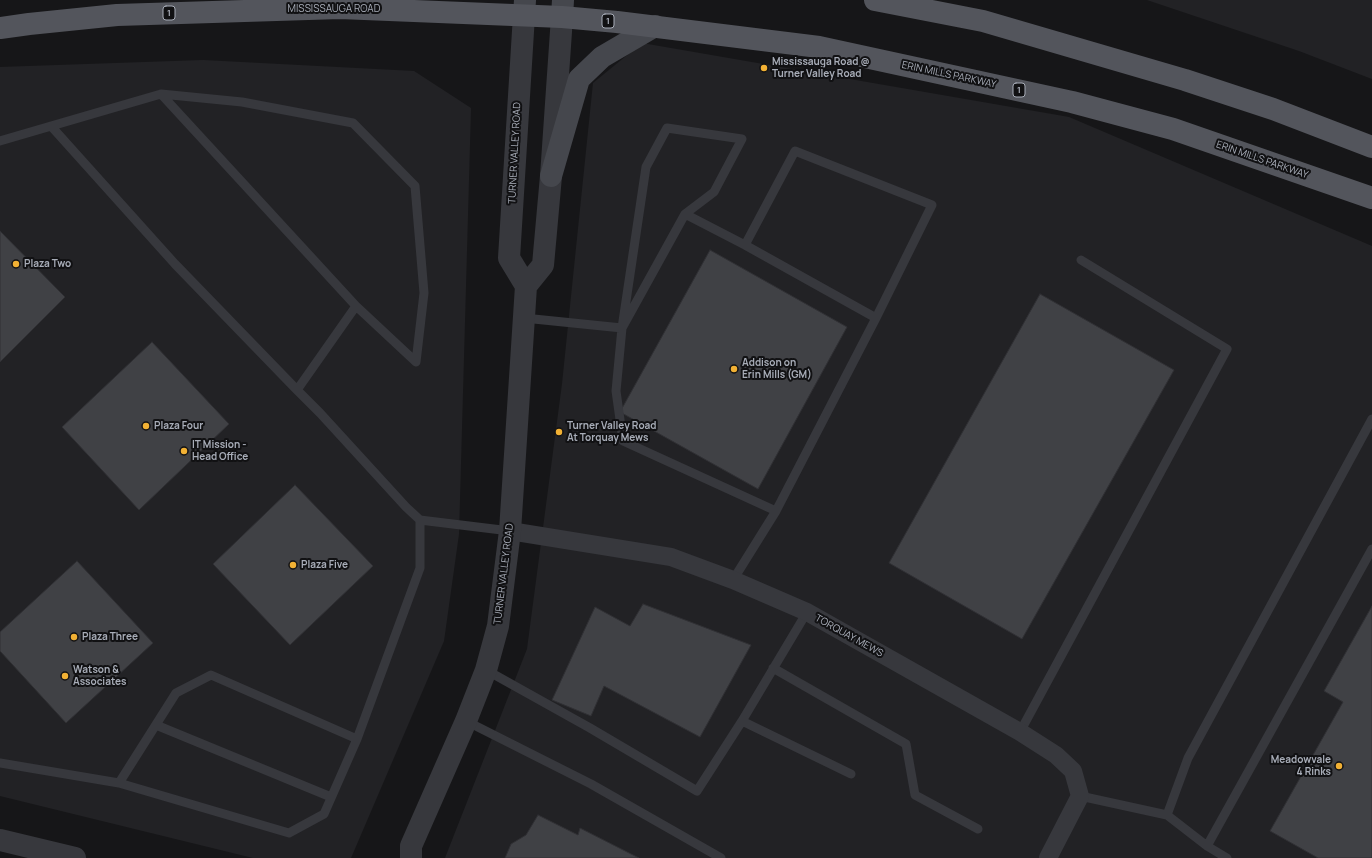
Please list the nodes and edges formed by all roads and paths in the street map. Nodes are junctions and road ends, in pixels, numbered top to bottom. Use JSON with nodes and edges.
{"nodes":[{"id":1,"x":875,"y":0,"type":"edge"},
{"id":2,"x":525,"y":8,"type":"edge"},
{"id":3,"x":562,"y":9,"type":"edge"},
{"id":4,"x":655,"y":26,"type":"junction"},
{"id":5,"x":0,"y":28,"type":"edge"},
{"id":6,"x":161,"y":94,"type":"junction"},
{"id":7,"x":51,"y":126,"type":"junction"},
{"id":8,"x":0,"y":141,"type":"edge"},
{"id":9,"x":1372,"y":147,"type":"edge"},
{"id":10,"x":551,"y":176,"type":"junction"},
{"id":11,"x":1372,"y":198,"type":"edge"},
{"id":12,"x":685,"y":214,"type":"junction"},
{"id":13,"x":745,"y":245,"type":"junction"},
{"id":14,"x":1081,"y":260,"type":"dead end"},
{"id":15,"x":526,"y":286,"type":"junction"},
{"id":16,"x":356,"y":306,"type":"junction"},
{"id":17,"x":523,"y":318,"type":"junction"},
{"id":18,"x":876,"y":318,"type":"junction"},
{"id":19,"x":622,"y":328,"type":"junction"},
{"id":20,"x":298,"y":390,"type":"junction"},
{"id":21,"x":1372,"y":419,"type":"edge"},
{"id":22,"x":776,"y":511,"type":"junction"},
{"id":23,"x":420,"y":520,"type":"junction"},
{"id":24,"x":510,"y":531,"type":"junction"},
{"id":25,"x":1372,"y":549,"type":"edge"},
{"id":26,"x":733,"y":580,"type":"junction"},
{"id":27,"x":807,"y":612,"type":"junction"},
{"id":28,"x":773,"y":668,"type":"junction"},
{"id":29,"x":486,"y":670,"type":"junction"},
{"id":30,"x":466,"y":721,"type":"junction"},
{"id":31,"x":742,"y":721,"type":"junction"},
{"id":32,"x":156,"y":725,"type":"junction"},
{"id":33,"x":1020,"y":732,"type":"junction"},
{"id":34,"x":357,"y":739,"type":"junction"},
{"id":35,"x":0,"y":763,"type":"edge"},
{"id":36,"x":851,"y":774,"type":"dead end"},
{"id":37,"x":119,"y":783,"type":"junction"},
{"id":38,"x":1080,"y":796,"type":"junction"},
{"id":39,"x":331,"y":797,"type":"junction"},
{"id":40,"x":1167,"y":815,"type":"junction"},
{"id":41,"x":978,"y":829,"type":"dead end"},
{"id":42,"x":0,"y":840,"type":"edge"},
{"id":43,"x":1207,"y":846,"type":"junction"},
{"id":44,"x":406,"y":854,"type":"edge"},
{"id":45,"x":75,"y":858,"type":"edge"},
{"id":46,"x":721,"y":858,"type":"edge"},
{"id":47,"x":1048,"y":858,"type":"edge"},
{"id":48,"x":1227,"y":858,"type":"edge"}],
"edges":[{"from":1,"to":9,"type":"main road"},
{"from":2,"to":3,"type":"main road","name":"MISSISSAUGA ROAD","number":"1"},
{"from":2,"to":5,"type":"main road","name":"MISSISSAUGA ROAD","number":"1"},
{"from":2,"to":15,"type":"street","name":"TURNER VALLEY ROAD"},
{"from":3,"to":4,"type":"main road","name":"ERIN MILLS PARKWAY","number":"1"},
{"from":3,"to":10,"type":"street"},
{"from":4,"to":10,"type":"main road"},
{"from":4,"to":11,"type":"main road","name":"ERIN MILLS PARKWAY","number":"1"},
{"from":6,"to":7,"type":"lane"},
{"from":6,"to":16,"type":"lane"},
{"from":6,"to":16,"type":"lane"},
{"from":7,"to":8,"type":"lane"},
{"from":7,"to":20,"type":"lane"},
{"from":10,"to":15,"type":"street"},
{"from":12,"to":13,"type":"lane"},
{"from":12,"to":19,"type":"lane"},
{"from":12,"to":19,"type":"lane"},
{"from":13,"to":18,"type":"lane"},
{"from":13,"to":18,"type":"lane"},
{"from":14,"to":33,"type":"lane"},
{"from":15,"to":17,"type":"street","name":"TURNER VALLEY ROAD"},
{"from":16,"to":20,"type":"lane"},
{"from":17,"to":19,"type":"lane"},
{"from":17,"to":24,"type":"street","name":"TURNER VALLEY ROAD"},
{"from":18,"to":22,"type":"lane"},
{"from":19,"to":22,"type":"lane"},
{"from":20,"to":23,"type":"lane"},
{"from":21,"to":40,"type":"lane"},
{"from":22,"to":26,"type":"lane"},
{"from":23,"to":24,"type":"lane"},
{"from":23,"to":34,"type":"lane"},
{"from":24,"to":26,"type":"street","name":"TORQUAY MEWS"},
{"from":24,"to":29,"type":"street","name":"TURNER VALLEY ROAD"},
{"from":25,"to":43,"type":"lane"},
{"from":26,"to":27,"type":"street","name":"TORQUAY MEWS"},
{"from":27,"to":28,"type":"lane"},
{"from":27,"to":33,"type":"street","name":"TORQUAY MEWS"},
{"from":28,"to":31,"type":"lane"},
{"from":28,"to":41,"type":"lane"},
{"from":29,"to":30,"type":"street","name":"TURNER VALLEY ROAD"},
{"from":29,"to":31,"type":"lane"},
{"from":30,"to":44,"type":"street","name":"TURNER VALLEY ROAD"},
{"from":30,"to":46,"type":"lane"},
{"from":31,"to":36,"type":"lane"},
{"from":32,"to":34,"type":"lane"},
{"from":32,"to":37,"type":"lane"},
{"from":32,"to":39,"type":"lane"},
{"from":33,"to":38,"type":"street","name":"TORQUAY MEWS"},
{"from":34,"to":39,"type":"lane"},
{"from":35,"to":37,"type":"lane"},
{"from":37,"to":39,"type":"lane"},
{"from":38,"to":40,"type":"lane"},
{"from":38,"to":47,"type":"street"},
{"from":40,"to":43,"type":"lane"},
{"from":42,"to":45,"type":"street"},
{"from":43,"to":48,"type":"lane"}]}
